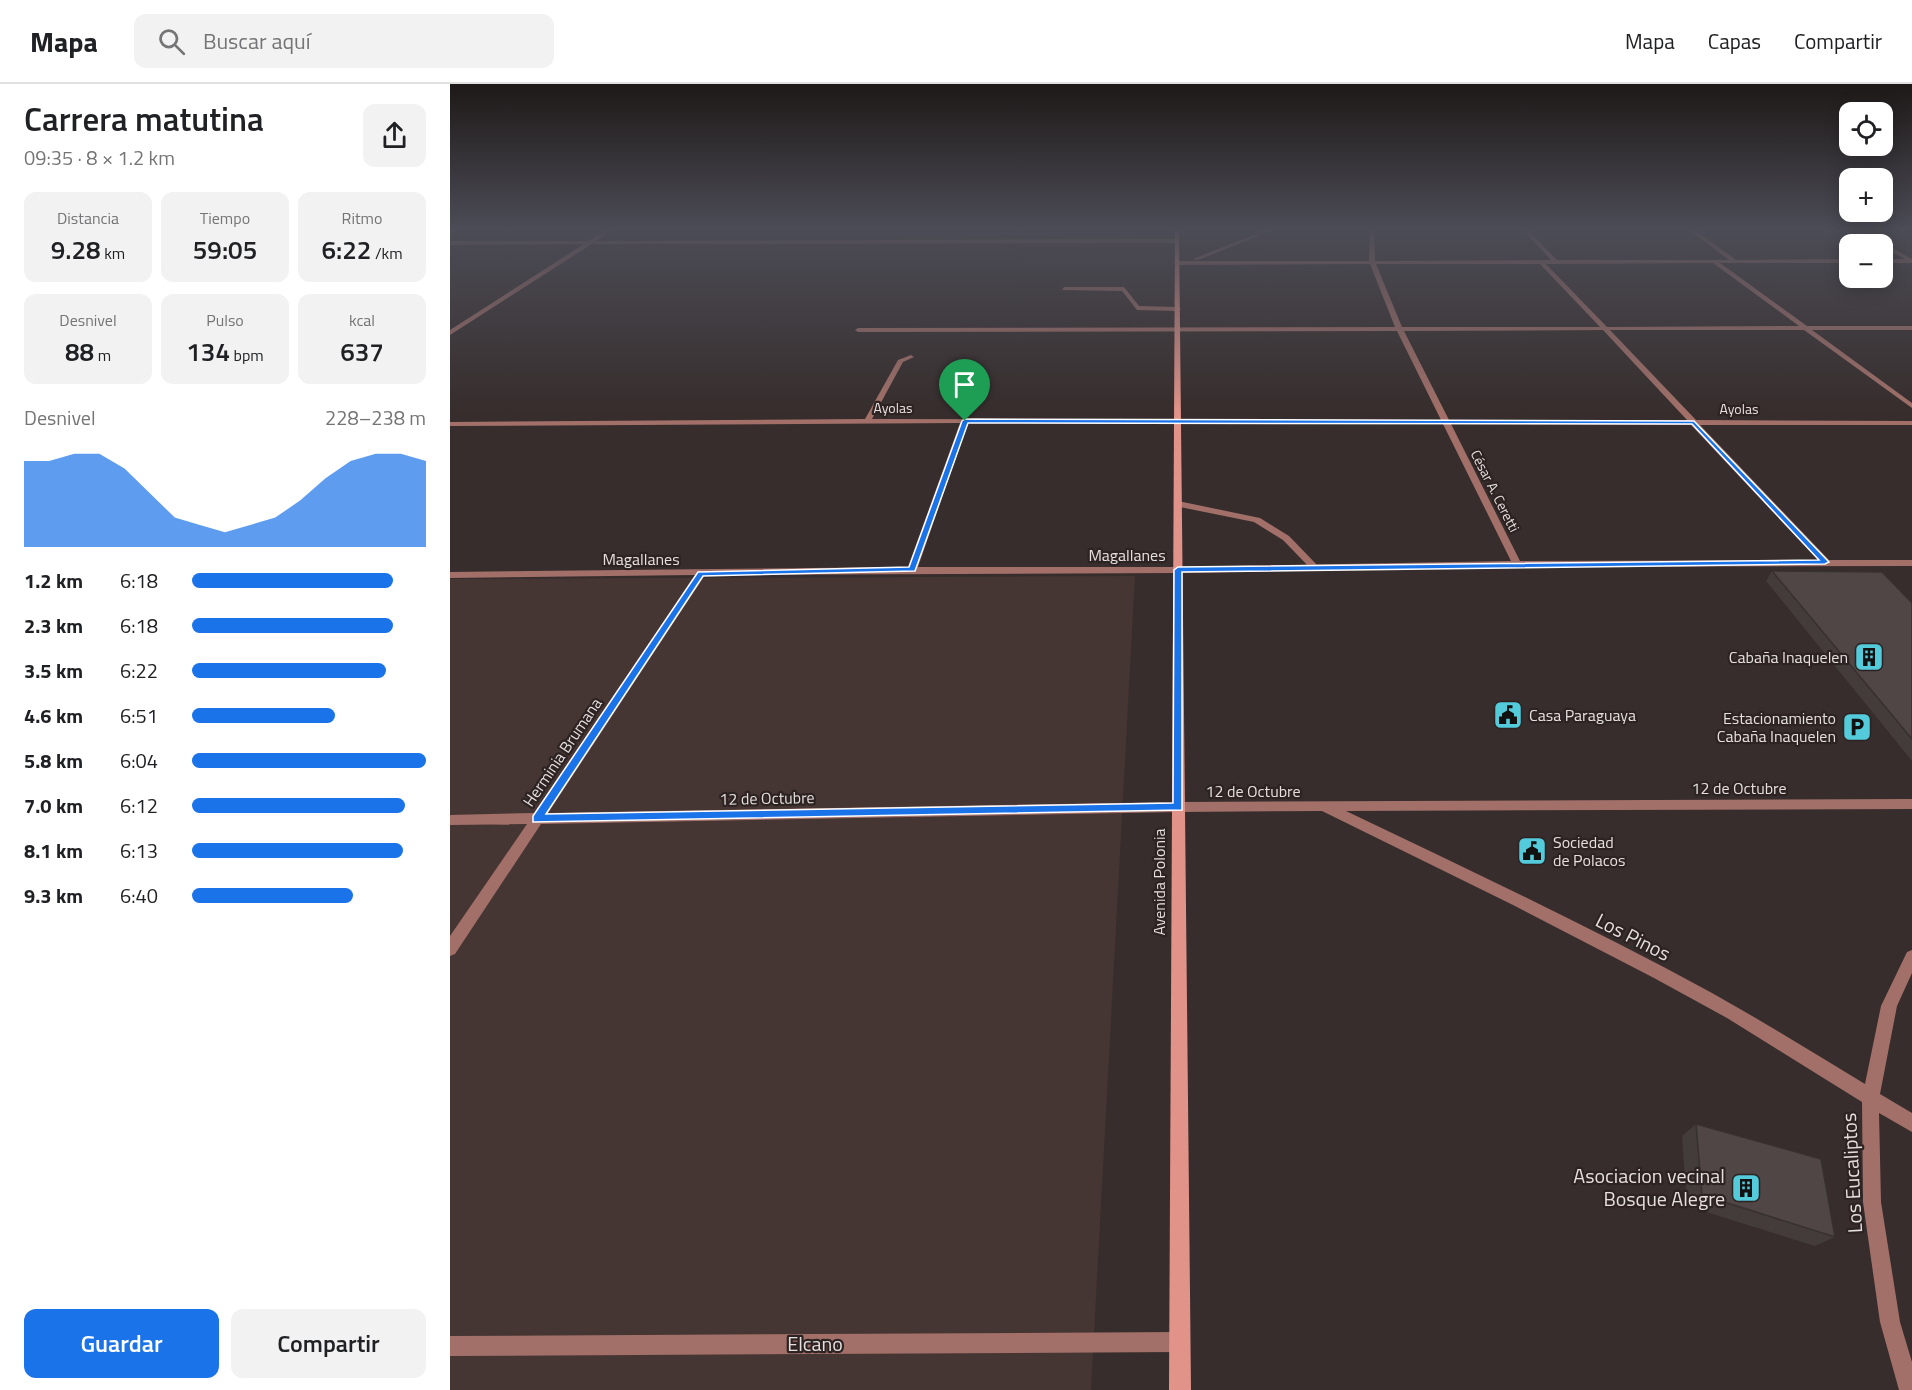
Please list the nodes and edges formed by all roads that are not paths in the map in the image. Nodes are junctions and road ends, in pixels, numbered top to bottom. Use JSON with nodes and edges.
{"nodes":[{"id":1,"x":516,"y":291,"type":"edge"},
{"id":2,"x":1125,"y":291,"type":"edge"},
{"id":3,"x":1179,"y":291,"type":"edge"},
{"id":4,"x":1384,"y":291,"type":"edge"},
{"id":5,"x":1570,"y":291,"type":"edge"},
{"id":6,"x":1753,"y":291,"type":"edge"},
{"id":7,"x":1178,"y":309,"type":"junction"},
{"id":8,"x":1605,"y":327,"type":"junction"},
{"id":9,"x":1399,"y":328,"type":"junction"},
{"id":10,"x":1912,"y":328,"type":"edge"},
{"id":11,"x":1178,"y":329,"type":"junction"},
{"id":12,"x":1803,"y":329,"type":"junction"},
{"id":13,"x":858,"y":330,"type":"dead end"},
{"id":14,"x":450,"y":333,"type":"edge"},
{"id":15,"x":911,"y":357,"type":"dead end"},
{"id":16,"x":1912,"y":406,"type":"edge"},
{"id":17,"x":965,"y":421,"type":"junction"},
{"id":18,"x":867,"y":422,"type":"junction"},
{"id":19,"x":1178,"y":422,"type":"junction"},
{"id":20,"x":1446,"y":422,"type":"junction"},
{"id":21,"x":1694,"y":423,"type":"junction"},
{"id":22,"x":1912,"y":423,"type":"edge"},
{"id":23,"x":450,"y":424,"type":"edge"},
{"id":24,"x":1178,"y":504,"type":"junction"},
{"id":25,"x":1825,"y":562,"type":"junction"},
{"id":26,"x":1912,"y":562,"type":"edge"},
{"id":27,"x":1517,"y":564,"type":"junction"},
{"id":28,"x":1315,"y":568,"type":"junction"},
{"id":29,"x":912,"y":570,"type":"junction"},
{"id":30,"x":1178,"y":570,"type":"junction"},
{"id":31,"x":701,"y":574,"type":"junction"},
{"id":32,"x":450,"y":575,"type":"edge"},
{"id":33,"x":1912,"y":804,"type":"edge"},
{"id":34,"x":1178,"y":807,"type":"junction"},
{"id":35,"x":1323,"y":807,"type":"junction"},
{"id":36,"x":537,"y":819,"type":"junction"},
{"id":37,"x":450,"y":820,"type":"edge"},
{"id":38,"x":450,"y":949,"type":"edge"},
{"id":39,"x":1912,"y":957,"type":"edge"},
{"id":40,"x":1870,"y":1099,"type":"junction"},
{"id":41,"x":1912,"y":1123,"type":"edge"},
{"id":42,"x":1180,"y":1342,"type":"junction"},
{"id":43,"x":450,"y":1346,"type":"edge"},
{"id":44,"x":1180,"y":1390,"type":"edge"},
{"id":45,"x":1910,"y":1390,"type":"edge"}],
"edges":[{"from":1,"to":14,"type":"street"},
{"from":2,"to":7,"type":"street"},
{"from":3,"to":7,"type":"main road","name":"Avenida Polonia"},
{"from":4,"to":9,"type":"street","name":"César A. Ceretti"},
{"from":5,"to":8,"type":"street"},
{"from":6,"to":12,"type":"street"},
{"from":7,"to":11,"type":"main road","name":"Avenida Polonia"},
{"from":8,"to":9,"type":"street"},
{"from":8,"to":12,"type":"street"},
{"from":8,"to":21,"type":"street"},
{"from":9,"to":11,"type":"street"},
{"from":9,"to":20,"type":"street","name":"César A. Ceretti"},
{"from":10,"to":12,"type":"street"},
{"from":11,"to":13,"type":"street"},
{"from":11,"to":19,"type":"main road","name":"Avenida Polonia"},
{"from":12,"to":16,"type":"street"},
{"from":15,"to":18,"type":"street"},
{"from":17,"to":18,"type":"street","name":"Ayolas"},
{"from":17,"to":19,"type":"street","name":"Ayolas"},
{"from":17,"to":29,"type":"street"},
{"from":18,"to":23,"type":"street","name":"Ayolas"},
{"from":19,"to":20,"type":"street","name":"Ayolas"},
{"from":19,"to":24,"type":"main road","name":"Avenida Polonia"},
{"from":20,"to":21,"type":"street","name":"Ayolas"},
{"from":20,"to":27,"type":"street","name":"César A. Ceretti"},
{"from":21,"to":22,"type":"street","name":"Ayolas"},
{"from":21,"to":25,"type":"street"},
{"from":24,"to":28,"type":"street"},
{"from":24,"to":30,"type":"main road","name":"Avenida Polonia"},
{"from":25,"to":26,"type":"street","name":"Magallanes"},
{"from":25,"to":27,"type":"street","name":"Magallanes"},
{"from":27,"to":28,"type":"street","name":"Magallanes"},
{"from":28,"to":30,"type":"street","name":"Magallanes"},
{"from":29,"to":30,"type":"street","name":"Magallanes"},
{"from":29,"to":31,"type":"street","name":"Magallanes"},
{"from":30,"to":34,"type":"main road","name":"Avenida Polonia"},
{"from":31,"to":32,"type":"street","name":"Magallanes"},
{"from":31,"to":36,"type":"street","name":"Herminia Brumana"},
{"from":33,"to":35,"type":"street","name":"12 de Octubre"},
{"from":34,"to":35,"type":"street","name":"12 de Octubre"},
{"from":34,"to":36,"type":"street","name":"12 de Octubre"},
{"from":34,"to":42,"type":"main road","name":"Avenida Polonia"},
{"from":35,"to":40,"type":"street","name":"Los Pinos"},
{"from":36,"to":37,"type":"street","name":"12 de Octubre"},
{"from":36,"to":38,"type":"street","name":"Herminia Brumana"},
{"from":39,"to":40,"type":"street","name":"Los Eucaliptos"},
{"from":40,"to":41,"type":"street","name":"Los Pinos"},
{"from":40,"to":45,"type":"street","name":"Los Eucaliptos"},
{"from":42,"to":43,"type":"street","name":"Elcano"},
{"from":42,"to":44,"type":"main road","name":"Avenida Polonia"}]}
